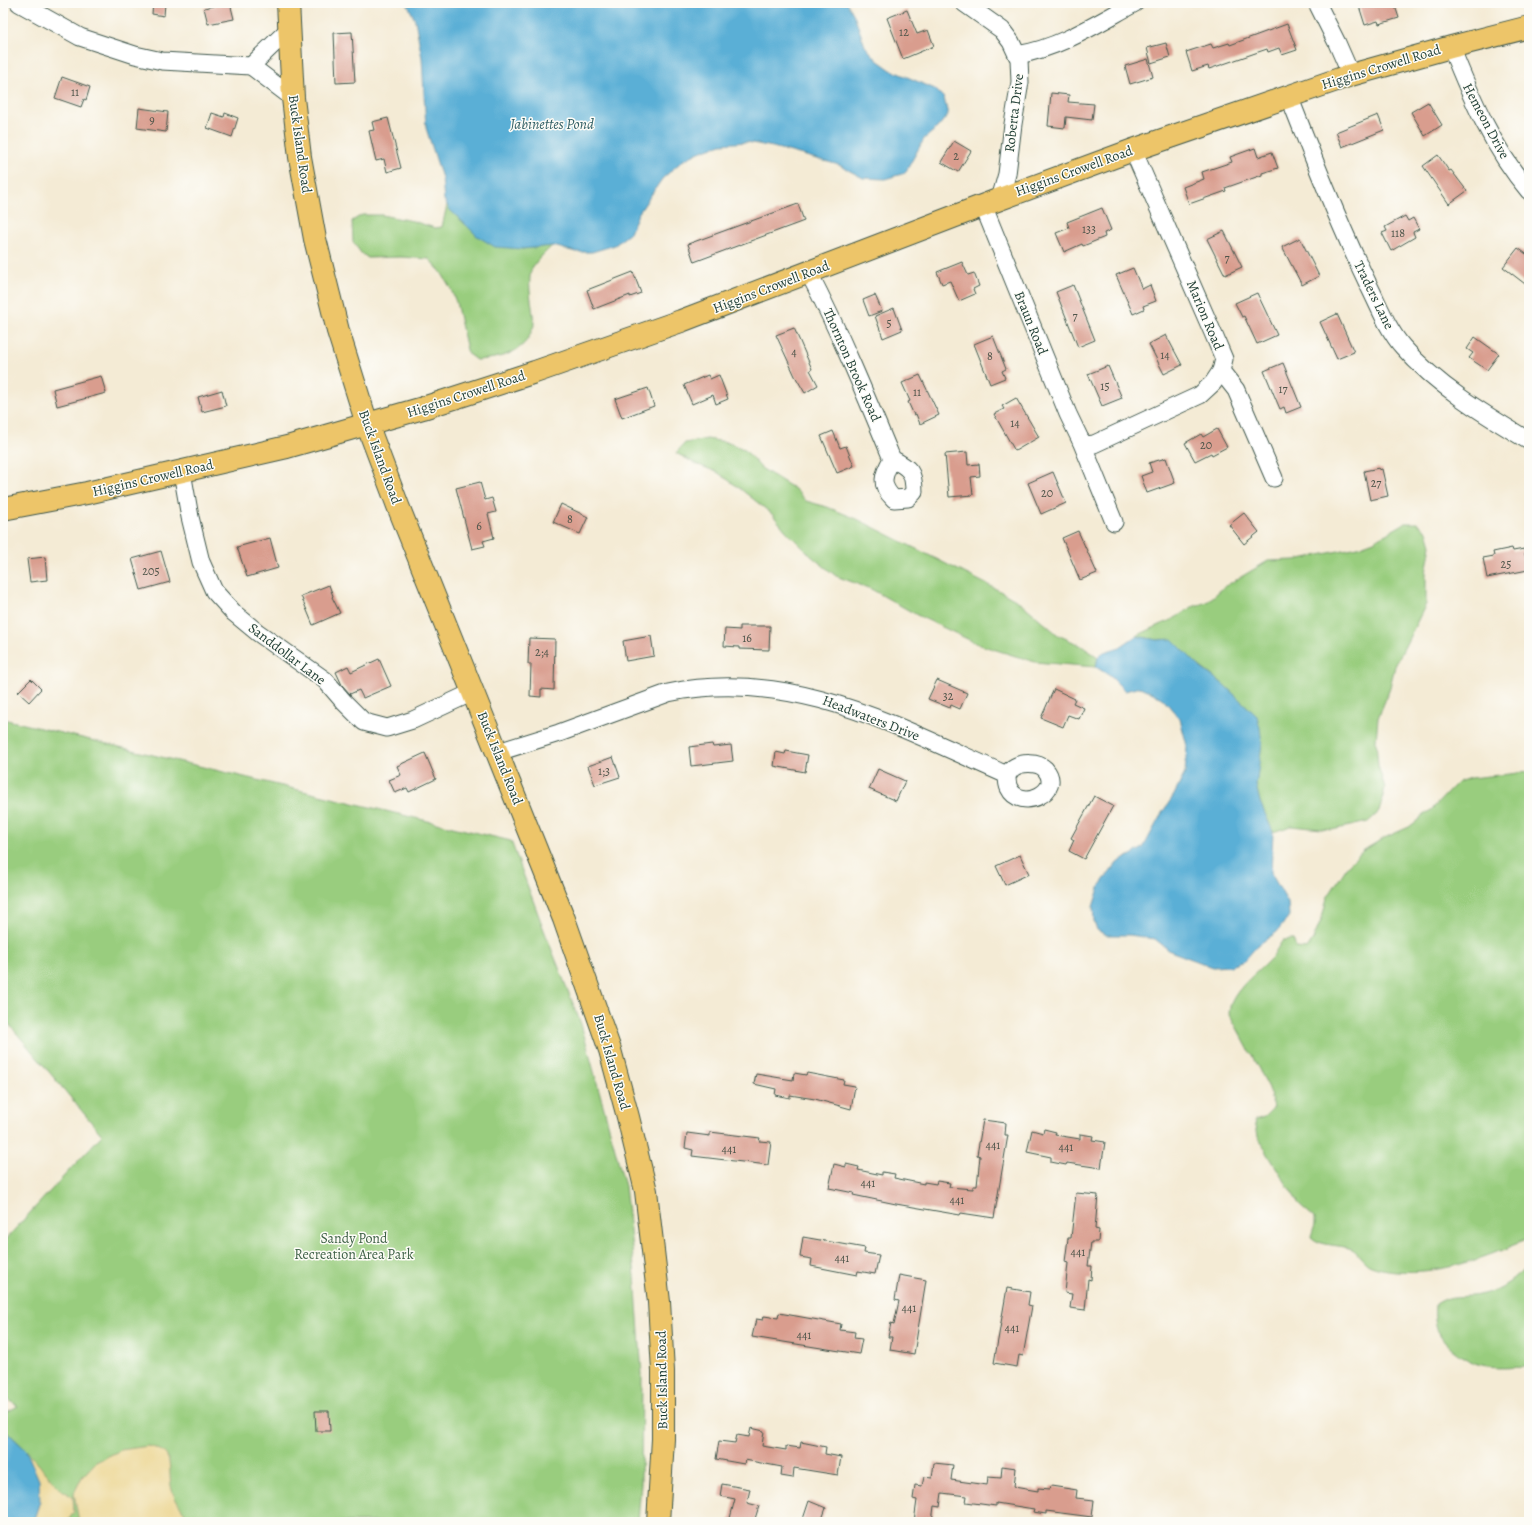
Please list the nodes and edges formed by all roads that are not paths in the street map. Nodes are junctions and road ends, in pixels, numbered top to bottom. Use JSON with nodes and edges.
{"nodes":[{"id":1,"x":19,"y":3,"type":"edge"},
{"id":2,"x":288,"y":3,"type":"edge"},
{"id":3,"x":964,"y":3,"type":"edge"},
{"id":4,"x":1135,"y":3,"type":"edge"},
{"id":5,"x":1317,"y":3,"type":"edge"},
{"id":6,"x":1529,"y":27,"type":"edge"},
{"id":7,"x":289,"y":29,"type":"junction"},
{"id":8,"x":1451,"y":46,"type":"junction"},
{"id":9,"x":1017,"y":55,"type":"junction"},
{"id":10,"x":251,"y":66,"type":"junction"},
{"id":11,"x":1351,"y":75,"type":"junction"},
{"id":12,"x":1289,"y":96,"type":"junction"},
{"id":13,"x":293,"y":98,"type":"junction"},
{"id":14,"x":1133,"y":150,"type":"junction"},
{"id":15,"x":1529,"y":191,"type":"edge"},
{"id":16,"x":991,"y":202,"type":"junction"},
{"id":17,"x":809,"y":273,"type":"junction"},
{"id":18,"x":1221,"y":371,"type":"junction"},
{"id":19,"x":367,"y":424,"type":"junction"},
{"id":20,"x":1529,"y":441,"type":"edge"},
{"id":21,"x":1081,"y":442,"type":"junction"},
{"id":22,"x":892,"y":459,"type":"dead end"},
{"id":23,"x":182,"y":472,"type":"junction"},
{"id":24,"x":1274,"y":478,"type":"dead end"},
{"id":25,"x":3,"y":509,"type":"edge"},
{"id":26,"x":1114,"y":522,"type":"dead end"},
{"id":27,"x":473,"y":692,"type":"junction"},
{"id":28,"x":498,"y":752,"type":"junction"},
{"id":29,"x":1007,"y":775,"type":"dead end"},
{"id":30,"x":658,"y":1522,"type":"edge"}],
"edges":[{"from":1,"to":10,"type":"street"},
{"from":2,"to":7,"type":"main road","name":"Buck Island Road"},
{"from":3,"to":9,"type":"street","name":"Roberta Drive"},
{"from":4,"to":9,"type":"street"},
{"from":5,"to":11,"type":"street"},
{"from":6,"to":8,"type":"main road","name":"Higgins Crowell Road"},
{"from":7,"to":10,"type":"street"},
{"from":7,"to":13,"type":"main road","name":"Buck Island Road"},
{"from":8,"to":11,"type":"main road","name":"Higgins Crowell Road"},
{"from":8,"to":15,"type":"street","name":"Hemeon Drive"},
{"from":9,"to":16,"type":"street","name":"Roberta Drive"},
{"from":10,"to":13,"type":"street"},
{"from":11,"to":12,"type":"main road","name":"Higgins Crowell Road"},
{"from":12,"to":14,"type":"main road","name":"Higgins Crowell Road"},
{"from":12,"to":20,"type":"street","name":"Traders Lane"},
{"from":13,"to":19,"type":"main road","name":"Buck Island Road"},
{"from":14,"to":16,"type":"main road","name":"Higgins Crowell Road"},
{"from":14,"to":18,"type":"street","name":"Marion Road"},
{"from":16,"to":17,"type":"main road","name":"Higgins Crowell Road"},
{"from":16,"to":21,"type":"street","name":"Braun Road"},
{"from":17,"to":19,"type":"main road","name":"Higgins Crowell Road"},
{"from":17,"to":22,"type":"street","name":"Thornton Brook Road"},
{"from":18,"to":21,"type":"street"},
{"from":18,"to":24,"type":"street","name":"Marion Road"},
{"from":19,"to":23,"type":"main road","name":"Higgins Crowell Road"},
{"from":19,"to":27,"type":"main road","name":"Buck Island Road"},
{"from":21,"to":26,"type":"street","name":"Braun Road"},
{"from":23,"to":25,"type":"main road","name":"Higgins Crowell Road"},
{"from":23,"to":27,"type":"street","name":"Sanddollar Lane"},
{"from":27,"to":28,"type":"main road","name":"Buck Island Road"},
{"from":28,"to":29,"type":"street","name":"Headwaters Drive"},
{"from":28,"to":30,"type":"main road","name":"Buck Island Road"}]}
